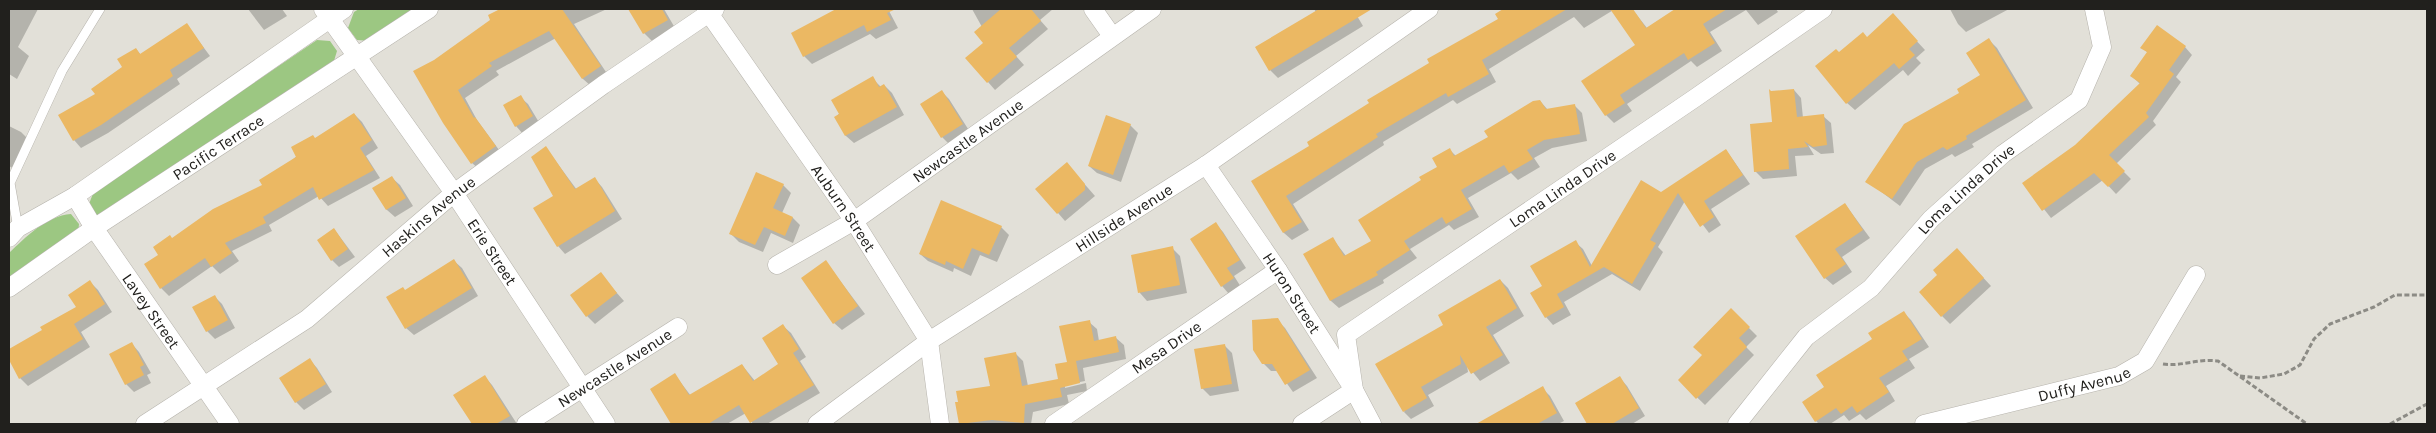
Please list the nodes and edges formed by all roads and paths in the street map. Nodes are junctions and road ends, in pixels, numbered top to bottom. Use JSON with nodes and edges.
{"nodes":[{"id":1,"x":100,"y":9,"type":"edge"},
{"id":2,"x":429,"y":9,"type":"edge"},
{"id":3,"x":1094,"y":9,"type":"edge"},
{"id":4,"x":1152,"y":9,"type":"edge"},
{"id":5,"x":1428,"y":9,"type":"edge"},
{"id":6,"x":1823,"y":9,"type":"edge"},
{"id":7,"x":2094,"y":9,"type":"edge"},
{"id":8,"x":710,"y":10,"type":"edge"},
{"id":9,"x":332,"y":12,"type":"edge"},
{"id":10,"x":1112,"y":36,"type":"junction"},
{"id":11,"x":357,"y":57,"type":"junction"},
{"id":12,"x":1206,"y":165,"type":"junction"},
{"id":13,"x":454,"y":193,"type":"junction"},
{"id":14,"x":76,"y":196,"type":"junction"},
{"id":15,"x":854,"y":221,"type":"junction"},
{"id":16,"x":94,"y":228,"type":"junction"},
{"id":17,"x":14,"y":233,"type":"edge"},
{"id":18,"x":777,"y":265,"type":"dead end"},
{"id":19,"x":1278,"y":270,"type":"junction"},
{"id":20,"x":2196,"y":275,"type":"dead end"},
{"id":21,"x":9,"y":288,"type":"edge"},
{"id":22,"x":2427,"y":295,"type":"edge"},
{"id":23,"x":678,"y":327,"type":"dead end"},
{"id":24,"x":929,"y":341,"type":"junction"},
{"id":25,"x":2145,"y":361,"type":"junction"},
{"id":26,"x":2240,"y":376,"type":"junction"},
{"id":27,"x":204,"y":386,"type":"junction"},
{"id":28,"x":582,"y":387,"type":"junction"},
{"id":29,"x":1354,"y":390,"type":"junction"},
{"id":30,"x":2427,"y":404,"type":"edge"},
{"id":31,"x":145,"y":424,"type":"edge"},
{"id":32,"x":230,"y":424,"type":"edge"},
{"id":33,"x":526,"y":424,"type":"edge"},
{"id":34,"x":606,"y":424,"type":"edge"},
{"id":35,"x":817,"y":424,"type":"edge"},
{"id":36,"x":940,"y":424,"type":"edge"},
{"id":37,"x":1054,"y":424,"type":"edge"},
{"id":38,"x":1302,"y":424,"type":"edge"},
{"id":39,"x":1372,"y":424,"type":"edge"},
{"id":40,"x":1737,"y":424,"type":"edge"},
{"id":41,"x":1924,"y":424,"type":"edge"},
{"id":42,"x":2306,"y":424,"type":"edge"},
{"id":43,"x":2390,"y":424,"type":"edge"}],
"edges":[{"from":1,"to":17,"type":"lane"},
{"from":2,"to":11,"type":"street","name":"Pacific Terrace"},
{"from":3,"to":10,"type":"street"},
{"from":4,"to":10,"type":"street","name":"Newcastle Avenue"},
{"from":5,"to":12,"type":"street","name":"Hillside Avenue"},
{"from":6,"to":29,"type":"street","name":"Loma Linda Drive"},
{"from":7,"to":40,"type":"street","name":"Loma Linda Drive"},
{"from":8,"to":13,"type":"street","name":"Haskins Avenue"},
{"from":8,"to":15,"type":"street","name":"Auburn Street"},
{"from":9,"to":11,"type":"street","name":"Erie Street"},
{"from":9,"to":14,"type":"street"},
{"from":10,"to":15,"type":"street","name":"Newcastle Avenue"},
{"from":11,"to":13,"type":"street","name":"Erie Street"},
{"from":11,"to":16,"type":"street","name":"Pacific Terrace"},
{"from":12,"to":19,"type":"street","name":"Huron Street"},
{"from":12,"to":24,"type":"street","name":"Hillside Avenue"},
{"from":13,"to":27,"type":"street","name":"Haskins Avenue"},
{"from":13,"to":28,"type":"street","name":"Erie Street"},
{"from":14,"to":16,"type":"street","name":"Lavey Street"},
{"from":14,"to":17,"type":"street"},
{"from":15,"to":18,"type":"street","name":"Newcastle Avenue"},
{"from":15,"to":24,"type":"street","name":"Auburn Street"},
{"from":16,"to":21,"type":"street","name":"Pacific Terrace"},
{"from":16,"to":27,"type":"street","name":"Lavey Street"},
{"from":19,"to":29,"type":"street","name":"Huron Street"},
{"from":19,"to":37,"type":"street","name":"Mesa Drive"},
{"from":20,"to":25,"type":"street","name":"Duffy Avenue"},
{"from":22,"to":26,"type":"path"},
{"from":23,"to":28,"type":"street","name":"Newcastle Avenue"},
{"from":24,"to":35,"type":"street","name":"Hillside Avenue"},
{"from":24,"to":36,"type":"street","name":"Auburn Street"},
{"from":25,"to":26,"type":"path"},
{"from":25,"to":41,"type":"street","name":"Duffy Avenue"},
{"from":26,"to":42,"type":"path"},
{"from":27,"to":31,"type":"street","name":"Haskins Avenue"},
{"from":27,"to":32,"type":"street","name":"Lavey Street"},
{"from":28,"to":33,"type":"street","name":"Newcastle Avenue"},
{"from":28,"to":34,"type":"street","name":"Erie Street"},
{"from":29,"to":38,"type":"street"},
{"from":29,"to":39,"type":"street","name":"Huron Street"},
{"from":30,"to":43,"type":"path"}]}
